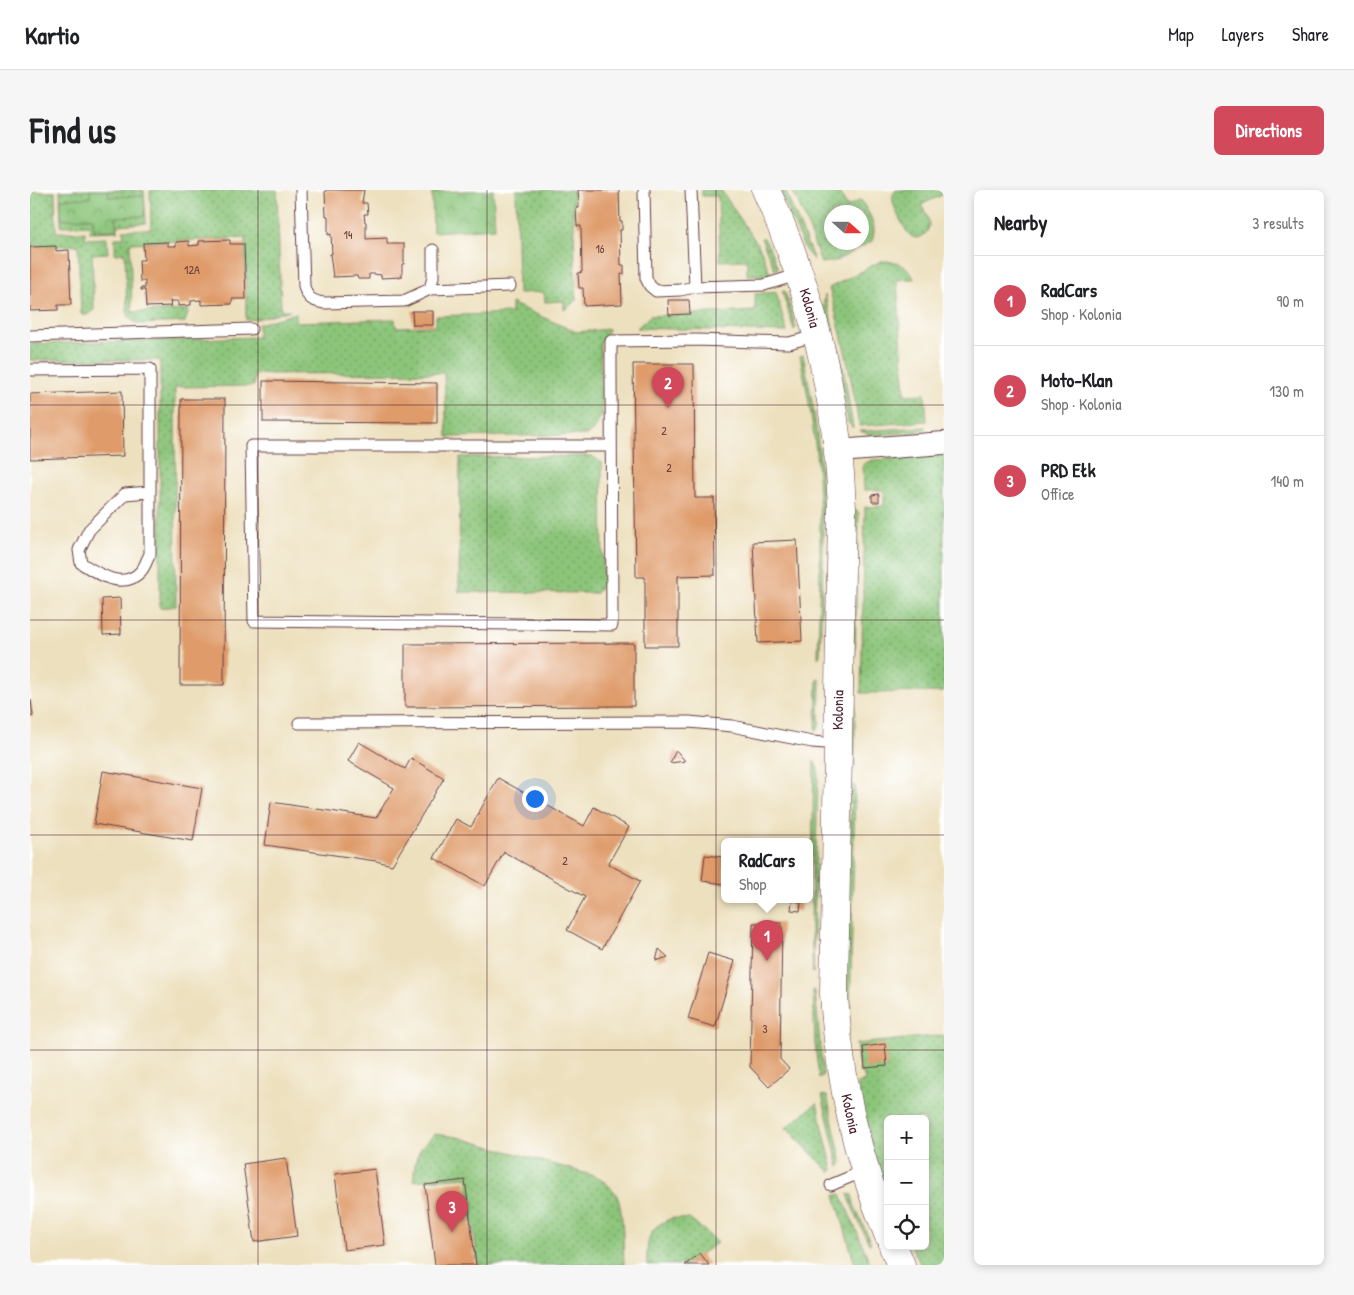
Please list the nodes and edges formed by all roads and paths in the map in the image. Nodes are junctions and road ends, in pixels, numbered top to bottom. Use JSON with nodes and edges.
{"nodes":[{"id":1,"x":301,"y":190,"type":"edge"},
{"id":2,"x":644,"y":190,"type":"edge"},
{"id":3,"x":691,"y":190,"type":"edge"},
{"id":4,"x":766,"y":190,"type":"edge"},
{"id":5,"x":433,"y":250,"type":"dead end"},
{"id":6,"x":800,"y":274,"type":"junction"},
{"id":7,"x":510,"y":286,"type":"dead end"},
{"id":8,"x":695,"y":287,"type":"junction"},
{"id":9,"x":430,"y":289,"type":"junction"},
{"id":10,"x":251,"y":329,"type":"dead end"},
{"id":11,"x":818,"y":335,"type":"junction"},
{"id":12,"x":30,"y":336,"type":"edge"},
{"id":13,"x":30,"y":370,"type":"edge"},
{"id":14,"x":944,"y":443,"type":"edge"},
{"id":15,"x":611,"y":446,"type":"junction"},
{"id":16,"x":838,"y":451,"type":"junction"},
{"id":17,"x":149,"y":492,"type":"junction"},
{"id":18,"x":299,"y":723,"type":"dead end"},
{"id":19,"x":838,"y":744,"type":"junction"},
{"id":20,"x":864,"y":1170,"type":"junction"},
{"id":21,"x":831,"y":1185,"type":"dead end"},
{"id":22,"x":896,"y":1252,"type":"edge"}],
"edges":[{"from":1,"to":9,"type":"lane"},
{"from":2,"to":8,"type":"lane"},
{"from":3,"to":8,"type":"lane"},
{"from":4,"to":6,"type":"street","name":"Kolonia"},
{"from":5,"to":9,"type":"lane"},
{"from":6,"to":8,"type":"lane"},
{"from":6,"to":11,"type":"street","name":"Kolonia"},
{"from":7,"to":9,"type":"lane"},
{"from":10,"to":12,"type":"lane"},
{"from":11,"to":15,"type":"lane"},
{"from":11,"to":16,"type":"street","name":"Kolonia"},
{"from":13,"to":17,"type":"lane"},
{"from":14,"to":16,"type":"street"},
{"from":15,"to":15,"type":"lane"},
{"from":16,"to":19,"type":"street","name":"Kolonia"},
{"from":17,"to":17,"type":"lane"},
{"from":18,"to":19,"type":"lane"},
{"from":19,"to":20,"type":"street","name":"Kolonia"},
{"from":20,"to":21,"type":"lane"},
{"from":20,"to":22,"type":"street","name":"Kolonia"}]}
